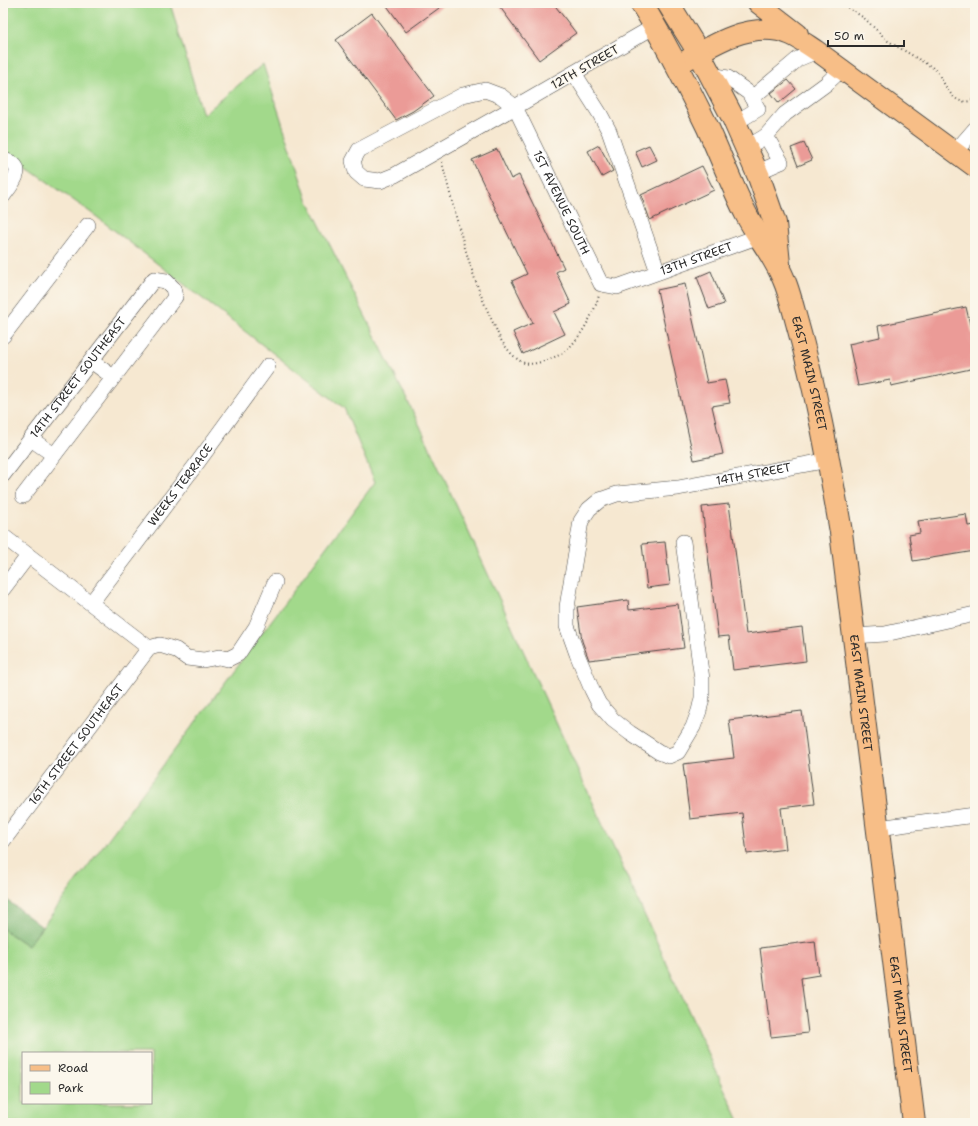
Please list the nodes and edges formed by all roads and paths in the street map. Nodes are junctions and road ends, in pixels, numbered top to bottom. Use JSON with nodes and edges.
{"nodes":[{"id":1,"x":641,"y":3,"type":"edge"},
{"id":2,"x":668,"y":3,"type":"edge"},
{"id":3,"x":758,"y":3,"type":"edge"},
{"id":4,"x":841,"y":3,"type":"edge"},
{"id":5,"x":655,"y":26,"type":"junction"},
{"id":6,"x":817,"y":51,"type":"junction"},
{"id":7,"x":699,"y":53,"type":"junction"},
{"id":8,"x":677,"y":66,"type":"junction"},
{"id":9,"x":842,"y":69,"type":"junction"},
{"id":10,"x":574,"y":73,"type":"junction"},
{"id":11,"x":710,"y":76,"type":"junction"},
{"id":12,"x":752,"y":98,"type":"junction"},
{"id":13,"x":975,"y":99,"type":"edge"},
{"id":14,"x":515,"y":107,"type":"junction"},
{"id":15,"x":735,"y":123,"type":"junction"},
{"id":16,"x":975,"y":129,"type":"edge"},
{"id":17,"x":766,"y":136,"type":"junction"},
{"id":18,"x":746,"y":148,"type":"junction"},
{"id":19,"x":439,"y":150,"type":"junction"},
{"id":20,"x":956,"y":152,"type":"junction"},
{"id":21,"x":3,"y":160,"type":"edge"},
{"id":22,"x":975,"y":166,"type":"edge"},
{"id":23,"x":756,"y":173,"type":"junction"},
{"id":24,"x":3,"y":196,"type":"edge"},
{"id":25,"x":88,"y":225,"type":"dead end"},
{"id":26,"x":767,"y":234,"type":"junction"},
{"id":27,"x":658,"y":272,"type":"junction"},
{"id":28,"x":601,"y":284,"type":"junction"},
{"id":29,"x":3,"y":336,"type":"edge"},
{"id":30,"x":91,"y":361,"type":"junction"},
{"id":31,"x":268,"y":366,"type":"dead end"},
{"id":32,"x":113,"y":377,"type":"junction"},
{"id":33,"x":31,"y":439,"type":"junction"},
{"id":34,"x":54,"y":455,"type":"junction"},
{"id":35,"x":829,"y":460,"type":"junction"},
{"id":36,"x":3,"y":475,"type":"edge"},
{"id":37,"x":23,"y":496,"type":"dead end"},
{"id":38,"x":3,"y":536,"type":"edge"},
{"id":39,"x":682,"y":542,"type":"dead end"},
{"id":40,"x":28,"y":556,"type":"junction"},
{"id":41,"x":275,"y":582,"type":"dead end"},
{"id":42,"x":3,"y":589,"type":"edge"},
{"id":43,"x":91,"y":603,"type":"junction"},
{"id":44,"x":975,"y":614,"type":"edge"},
{"id":45,"x":854,"y":636,"type":"junction"},
{"id":46,"x":149,"y":648,"type":"junction"},
{"id":47,"x":975,"y":815,"type":"edge"},
{"id":48,"x":878,"y":828,"type":"junction"},
{"id":49,"x":3,"y":841,"type":"edge"},
{"id":50,"x":914,"y":1123,"type":"edge"}],
"edges":[{"from":1,"to":5,"type":"highway","name":"EAST MAIN STREET"},
{"from":2,"to":7,"type":"highway","name":"EAST MAIN STREET"},
{"from":3,"to":6,"type":"main road"},
{"from":4,"to":13,"type":"path"},
{"from":5,"to":8,"type":"highway","name":"EAST MAIN STREET"},
{"from":5,"to":10,"type":"street","name":"12TH STREET"},
{"from":6,"to":7,"type":"main road"},
{"from":6,"to":9,"type":"main road"},
{"from":6,"to":12,"type":"street"},
{"from":7,"to":8,"type":"main road"},
{"from":7,"to":11,"type":"highway","name":"EAST MAIN STREET"},
{"from":8,"to":26,"type":"highway","name":"EAST MAIN STREET"},
{"from":9,"to":17,"type":"street"},
{"from":9,"to":20,"type":"main road"},
{"from":10,"to":14,"type":"street","name":"12TH STREET"},
{"from":10,"to":27,"type":"street"},
{"from":11,"to":12,"type":"street"},
{"from":11,"to":15,"type":"highway","name":"EAST MAIN STREET"},
{"from":12,"to":15,"type":"street"},
{"from":14,"to":19,"type":"street","name":"12TH STREET"},
{"from":14,"to":19,"type":"street","name":"12TH STREET"},
{"from":14,"to":28,"type":"street","name":"1ST AVENUE SOUTH"},
{"from":15,"to":18,"type":"highway","name":"EAST MAIN STREET"},
{"from":16,"to":20,"type":"street"},
{"from":17,"to":18,"type":"street"},
{"from":17,"to":23,"type":"street"},
{"from":18,"to":23,"type":"highway","name":"EAST MAIN STREET"},
{"from":19,"to":28,"type":"path"},
{"from":20,"to":22,"type":"main road"},
{"from":21,"to":24,"type":"street"},
{"from":23,"to":26,"type":"highway","name":"EAST MAIN STREET"},
{"from":25,"to":29,"type":"street"},
{"from":26,"to":27,"type":"street","name":"13TH STREET"},
{"from":26,"to":35,"type":"highway","name":"EAST MAIN STREET"},
{"from":27,"to":28,"type":"street","name":"13TH STREET"},
{"from":30,"to":32,"type":"street"},
{"from":30,"to":32,"type":"street","name":"14TH STREET SOUTHEAST"},
{"from":30,"to":33,"type":"street","name":"14TH STREET SOUTHEAST"},
{"from":31,"to":43,"type":"street","name":"WEEKS TERRACE"},
{"from":32,"to":34,"type":"street"},
{"from":33,"to":34,"type":"street"},
{"from":33,"to":36,"type":"street","name":"14TH STREET SOUTHEAST"},
{"from":34,"to":37,"type":"street"},
{"from":35,"to":39,"type":"street","name":"14TH STREET"},
{"from":35,"to":45,"type":"highway","name":"EAST MAIN STREET"},
{"from":38,"to":40,"type":"street"},
{"from":40,"to":42,"type":"street"},
{"from":40,"to":43,"type":"street"},
{"from":41,"to":46,"type":"street"},
{"from":43,"to":46,"type":"street"},
{"from":44,"to":45,"type":"street"},
{"from":45,"to":48,"type":"highway","name":"EAST MAIN STREET"},
{"from":46,"to":49,"type":"street","name":"16TH STREET SOUTHEAST"},
{"from":47,"to":48,"type":"street"},
{"from":48,"to":50,"type":"highway","name":"EAST MAIN STREET"}]}
